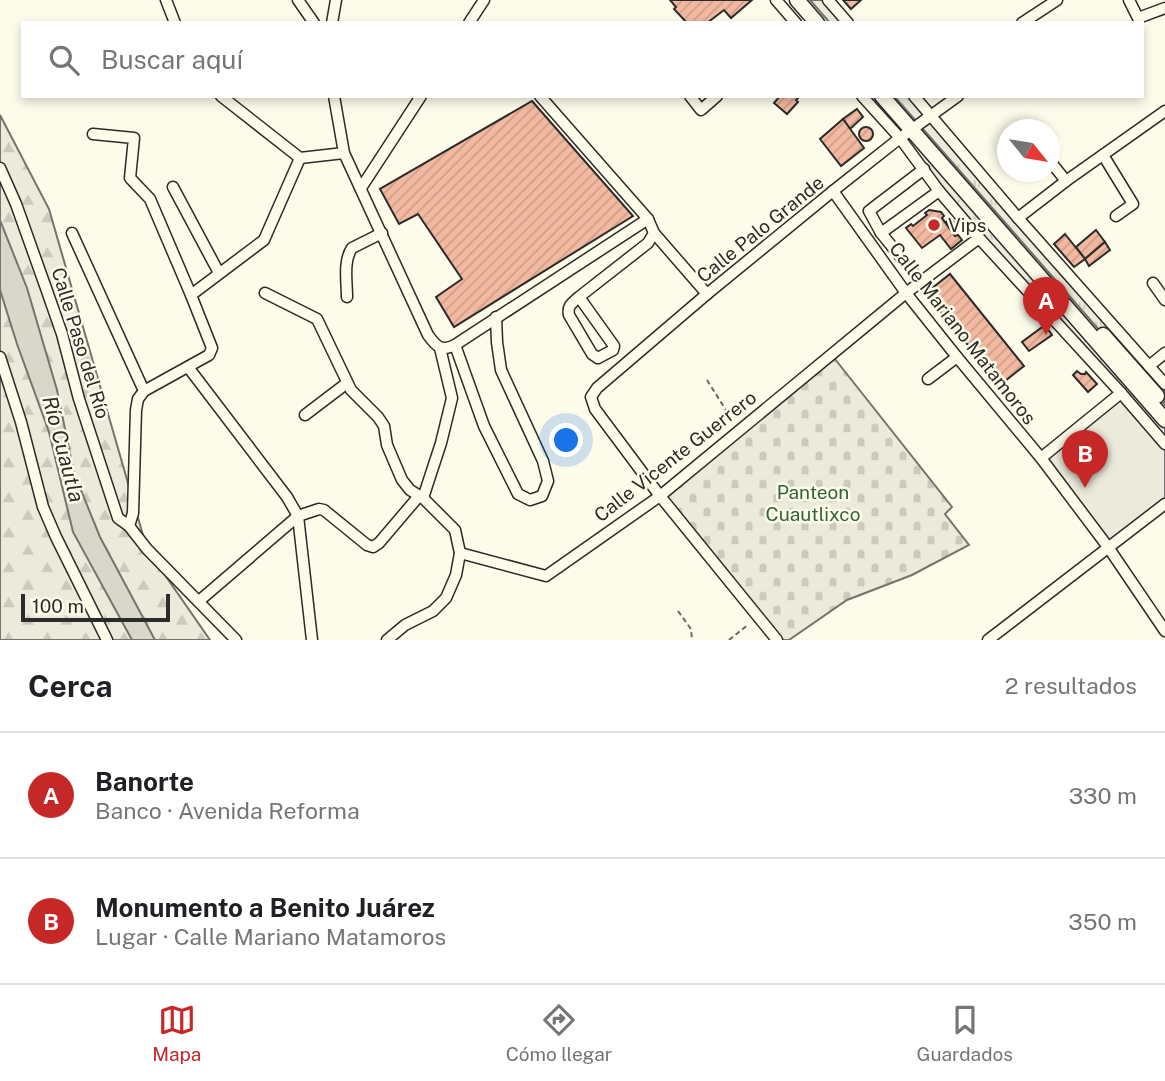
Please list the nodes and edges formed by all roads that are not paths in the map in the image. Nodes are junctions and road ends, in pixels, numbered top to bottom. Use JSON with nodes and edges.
{"nodes":[{"id":1,"x":166,"y":0,"type":"edge"},
{"id":2,"x":298,"y":0,"type":"edge"},
{"id":3,"x":336,"y":0,"type":"edge"},
{"id":4,"x":484,"y":0,"type":"edge"},
{"id":5,"x":776,"y":0,"type":"edge"},
{"id":6,"x":797,"y":0,"type":"edge"},
{"id":7,"x":810,"y":0,"type":"edge"},
{"id":8,"x":828,"y":0,"type":"edge"},
{"id":9,"x":1058,"y":0,"type":"edge"},
{"id":10,"x":1129,"y":0,"type":"edge"},
{"id":11,"x":1165,"y":8,"type":"edge"},
{"id":12,"x":174,"y":21,"type":"edge"},
{"id":13,"x":313,"y":21,"type":"edge"},
{"id":14,"x":332,"y":21,"type":"edge"},
{"id":15,"x":472,"y":21,"type":"edge"},
{"id":16,"x":794,"y":21,"type":"edge"},
{"id":17,"x":815,"y":21,"type":"edge"},
{"id":18,"x":828,"y":21,"type":"edge"},
{"id":19,"x":846,"y":21,"type":"edge"},
{"id":20,"x":1025,"y":21,"type":"edge"},
{"id":21,"x":224,"y":98,"type":"edge"},
{"id":22,"x":334,"y":98,"type":"edge"},
{"id":23,"x":420,"y":98,"type":"edge"},
{"id":24,"x":542,"y":98,"type":"edge"},
{"id":25,"x":692,"y":98,"type":"edge"},
{"id":26,"x":715,"y":98,"type":"edge"},
{"id":27,"x":865,"y":98,"type":"edge"},
{"id":28,"x":884,"y":98,"type":"edge"},
{"id":29,"x":895,"y":98,"type":"edge"},
{"id":30,"x":914,"y":98,"type":"edge"},
{"id":31,"x":955,"y":98,"type":"edge"},
{"id":32,"x":1165,"y":111,"type":"edge"},
{"id":33,"x":915,"y":127,"type":"junction"},
{"id":34,"x":93,"y":134,"type":"dead end"},
{"id":35,"x":344,"y":153,"type":"junction"},
{"id":36,"x":1103,"y":155,"type":"junction"},
{"id":37,"x":300,"y":158,"type":"junction"},
{"id":38,"x":0,"y":168,"type":"edge"},
{"id":39,"x":924,"y":169,"type":"junction"},
{"id":40,"x":1060,"y":174,"type":"edge"},
{"id":41,"x":1066,"y":181,"type":"junction"},
{"id":42,"x":173,"y":187,"type":"dead end"},
{"id":43,"x":361,"y":188,"type":"junction"},
{"id":44,"x":833,"y":191,"type":"junction"},
{"id":45,"x":939,"y":191,"type":"junction"},
{"id":46,"x":1116,"y":216,"type":"dead end"},
{"id":47,"x":1017,"y":218,"type":"junction"},
{"id":48,"x":648,"y":219,"type":"junction"},
{"id":49,"x":72,"y":233,"type":"dead end"},
{"id":50,"x":382,"y":233,"type":"junction"},
{"id":51,"x":654,"y":233,"type":"junction"},
{"id":52,"x":881,"y":233,"type":"junction"},
{"id":53,"x":979,"y":238,"type":"junction"},
{"id":54,"x":219,"y":273,"type":"junction"},
{"id":55,"x":920,"y":281,"type":"junction"},
{"id":56,"x":1153,"y":283,"type":"dead end"},
{"id":57,"x":265,"y":293,"type":"dead end"},
{"id":58,"x":906,"y":293,"type":"junction"},
{"id":59,"x":707,"y":294,"type":"junction"},
{"id":60,"x":191,"y":295,"type":"junction"},
{"id":61,"x":347,"y":297,"type":"dead end"},
{"id":62,"x":579,"y":297,"type":"junction"},
{"id":63,"x":1165,"y":300,"type":"edge"},
{"id":64,"x":496,"y":317,"type":"junction"},
{"id":65,"x":455,"y":345,"type":"junction"},
{"id":66,"x":440,"y":348,"type":"junction"},
{"id":67,"x":1165,"y":353,"type":"edge"},
{"id":68,"x":0,"y":357,"type":"edge"},
{"id":69,"x":957,"y":357,"type":"junction"},
{"id":70,"x":1149,"y":366,"type":"junction"},
{"id":71,"x":188,"y":368,"type":"junction"},
{"id":72,"x":928,"y":379,"type":"dead end"},
{"id":73,"x":347,"y":383,"type":"junction"},
{"id":74,"x":1165,"y":384,"type":"edge"},
{"id":75,"x":144,"y":391,"type":"junction"},
{"id":76,"x":1121,"y":393,"type":"junction"},
{"id":77,"x":1165,"y":405,"type":"edge"},
{"id":78,"x":305,"y":415,"type":"dead end"},
{"id":79,"x":1165,"y":420,"type":"edge"},
{"id":80,"x":1165,"y":444,"type":"edge"},
{"id":81,"x":1041,"y":458,"type":"junction"},
{"id":82,"x":660,"y":496,"type":"junction"},
{"id":83,"x":421,"y":497,"type":"junction"},
{"id":84,"x":1165,"y":504,"type":"edge"},
{"id":85,"x":298,"y":516,"type":"junction"},
{"id":86,"x":129,"y":526,"type":"junction"},
{"id":87,"x":1108,"y":547,"type":"junction"},
{"id":88,"x":460,"y":553,"type":"junction"},
{"id":89,"x":199,"y":601,"type":"junction"},
{"id":90,"x":1165,"y":631,"type":"edge"},
{"id":91,"x":107,"y":640,"type":"edge"},
{"id":92,"x":236,"y":640,"type":"edge"},
{"id":93,"x":312,"y":640,"type":"edge"},
{"id":94,"x":387,"y":640,"type":"edge"},
{"id":95,"x":777,"y":640,"type":"edge"},
{"id":96,"x":988,"y":640,"type":"edge"}],
"edges":[{"from":1,"to":12,"type":"street"},
{"from":2,"to":13,"type":"street"},
{"from":3,"to":14,"type":"street"},
{"from":4,"to":15,"type":"street"},
{"from":5,"to":16,"type":"street"},
{"from":6,"to":17,"type":"main road"},
{"from":7,"to":18,"type":"main road"},
{"from":8,"to":19,"type":"street"},
{"from":9,"to":20,"type":"street"},
{"from":10,"to":11,"type":"street"},
{"from":21,"to":37,"type":"street"},
{"from":22,"to":35,"type":"street"},
{"from":23,"to":43,"type":"street"},
{"from":24,"to":48,"type":"street"},
{"from":25,"to":26,"type":"street"},
{"from":27,"to":33,"type":"street"},
{"from":28,"to":33,"type":"main road"},
{"from":29,"to":33,"type":"main road"},
{"from":30,"to":33,"type":"street"},
{"from":31,"to":33,"type":"street","name":"Calle Palo Grande"},
{"from":32,"to":36,"type":"street"},
{"from":33,"to":39,"type":"street"},
{"from":33,"to":44,"type":"street","name":"Calle Palo Grande"},
{"from":33,"to":47,"type":"street"},
{"from":33,"to":77,"type":"main road"},
{"from":33,"to":79,"type":"main road"},
{"from":34,"to":60,"type":"street"},
{"from":35,"to":37,"type":"street"},
{"from":35,"to":43,"type":"street"},
{"from":36,"to":41,"type":"street"},
{"from":36,"to":46,"type":"street"},
{"from":37,"to":54,"type":"street"},
{"from":38,"to":86,"type":"street","name":"Calle Paso del Río"},
{"from":39,"to":45,"type":"street"},
{"from":39,"to":52,"type":"street"},
{"from":40,"to":41,"type":"street"},
{"from":41,"to":47,"type":"street"},
{"from":42,"to":54,"type":"street"},
{"from":43,"to":50,"type":"street"},
{"from":44,"to":58,"type":"street","name":"Calle Mariano Matamoros"},
{"from":44,"to":59,"type":"street","name":"Calle Palo Grande"},
{"from":45,"to":52,"type":"street"},
{"from":45,"to":53,"type":"street"},
{"from":47,"to":70,"type":"street"},
{"from":48,"to":51,"type":"street"},
{"from":48,"to":64,"type":"street"},
{"from":49,"to":75,"type":"street"},
{"from":50,"to":61,"type":"street"},
{"from":50,"to":66,"type":"street"},
{"from":51,"to":59,"type":"street"},
{"from":51,"to":62,"type":"street"},
{"from":52,"to":55,"type":"street"},
{"from":53,"to":55,"type":"street","name":"Calle Vicente Guerrero"},
{"from":53,"to":76,"type":"street"},
{"from":54,"to":60,"type":"street"},
{"from":55,"to":58,"type":"street","name":"Calle Vicente Guerrero"},
{"from":56,"to":63,"type":"street"},
{"from":57,"to":73,"type":"street"},
{"from":58,"to":69,"type":"street","name":"Calle Mariano Matamoros"},
{"from":58,"to":82,"type":"street","name":"Calle Vicente Guerrero"},
{"from":59,"to":82,"type":"street","name":"Calle Palo Grande"},
{"from":60,"to":71,"type":"street"},
{"from":62,"to":62,"type":"street"},
{"from":64,"to":65,"type":"street"},
{"from":64,"to":65,"type":"street"},
{"from":65,"to":66,"type":"street"},
{"from":66,"to":83,"type":"street"},
{"from":67,"to":70,"type":"street"},
{"from":68,"to":91,"type":"street"},
{"from":69,"to":72,"type":"street"},
{"from":69,"to":81,"type":"street","name":"Calle Mariano Matamoros"},
{"from":70,"to":74,"type":"street"},
{"from":71,"to":75,"type":"street"},
{"from":71,"to":85,"type":"street"},
{"from":73,"to":78,"type":"street"},
{"from":73,"to":83,"type":"street"},
{"from":75,"to":86,"type":"street"},
{"from":76,"to":80,"type":"street"},
{"from":76,"to":81,"type":"street"},
{"from":81,"to":87,"type":"street","name":"Calle Mariano Matamoros"},
{"from":82,"to":88,"type":"street","name":"Calle Vicente Guerrero"},
{"from":82,"to":95,"type":"street"},
{"from":83,"to":85,"type":"street"},
{"from":83,"to":88,"type":"street"},
{"from":84,"to":87,"type":"street"},
{"from":85,"to":89,"type":"street"},
{"from":85,"to":93,"type":"street"},
{"from":86,"to":89,"type":"street","name":"Calle Paso del Río"},
{"from":87,"to":90,"type":"street","name":"Calle Mariano Matamoros"},
{"from":87,"to":96,"type":"street"},
{"from":88,"to":94,"type":"street"},
{"from":89,"to":92,"type":"street","name":"Calle Paso del Río"}]}
